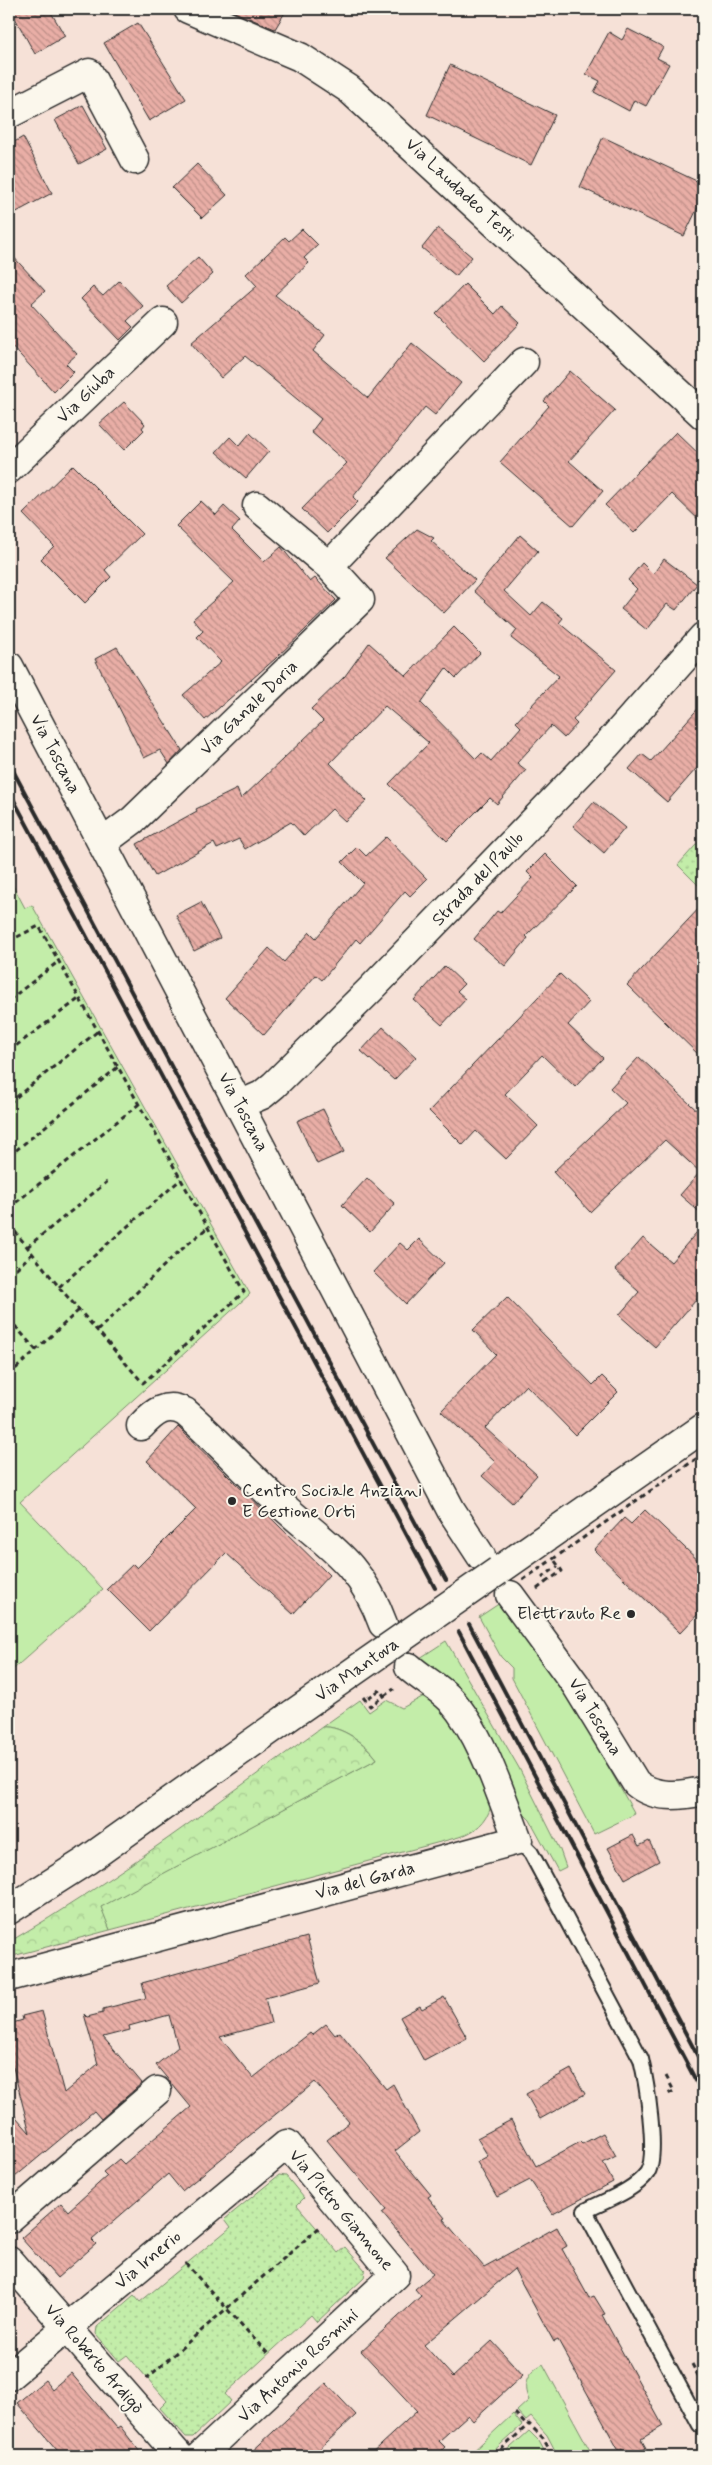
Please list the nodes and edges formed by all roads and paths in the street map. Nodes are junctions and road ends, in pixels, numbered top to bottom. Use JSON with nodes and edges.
{"nodes":[{"id":1,"x":201,"y":12,"type":"edge"},
{"id":2,"x":9,"y":114,"type":"edge"},
{"id":3,"x":135,"y":160,"type":"dead end"},
{"id":4,"x":163,"y":322,"type":"dead end"},
{"id":5,"x":524,"y":362,"type":"dead end"},
{"id":6,"x":703,"y":414,"type":"edge"},
{"id":7,"x":9,"y":469,"type":"edge"},
{"id":8,"x":257,"y":506,"type":"dead end"},
{"id":9,"x":329,"y":566,"type":"junction"},
{"id":10,"x":703,"y":637,"type":"edge"},
{"id":11,"x":9,"y":666,"type":"edge"},
{"id":12,"x":102,"y":843,"type":"junction"},
{"id":13,"x":9,"y":940,"type":"edge"},
{"id":14,"x":59,"y":961,"type":"junction"},
{"id":15,"x":80,"y":998,"type":"junction"},
{"id":16,"x":9,"y":1000,"type":"edge"},
{"id":17,"x":98,"y":1031,"type":"junction"},
{"id":18,"x":9,"y":1051,"type":"edge"},
{"id":19,"x":118,"y":1067,"type":"junction"},
{"id":20,"x":9,"y":1103,"type":"edge"},
{"id":21,"x":139,"y":1104,"type":"junction"},
{"id":22,"x":239,"y":1105,"type":"junction"},
{"id":23,"x":9,"y":1156,"type":"edge"},
{"id":24,"x":181,"y":1179,"type":"junction"},
{"id":25,"x":107,"y":1182,"type":"dead end"},
{"id":26,"x":9,"y":1208,"type":"edge"},
{"id":27,"x":9,"y":1224,"type":"edge"},
{"id":28,"x":208,"y":1227,"type":"junction"},
{"id":29,"x":27,"y":1247,"type":"junction"},
{"id":30,"x":32,"y":1254,"type":"junction"},
{"id":31,"x":9,"y":1275,"type":"edge"},
{"id":32,"x":59,"y":1287,"type":"junction"},
{"id":33,"x":79,"y":1310,"type":"junction"},
{"id":34,"x":9,"y":1319,"type":"edge"},
{"id":35,"x":97,"y":1331,"type":"junction"},
{"id":36,"x":36,"y":1350,"type":"junction"},
{"id":37,"x":9,"y":1376,"type":"edge"},
{"id":38,"x":141,"y":1426,"type":"dead end"},
{"id":39,"x":703,"y":1428,"type":"edge"},
{"id":40,"x":482,"y":1556,"type":"dead end"},
{"id":41,"x":554,"y":1559,"type":"dead end"},
{"id":42,"x":558,"y":1566,"type":"junction"},
{"id":43,"x":510,"y":1595,"type":"dead end"},
{"id":44,"x":383,"y":1624,"type":"dead end"},
{"id":45,"x":409,"y":1666,"type":"dead end"},
{"id":46,"x":361,"y":1694,"type":"dead end"},
{"id":47,"x":366,"y":1700,"type":"junction"},
{"id":48,"x":703,"y":1791,"type":"edge"},
{"id":49,"x":518,"y":1840,"type":"junction"},
{"id":50,"x":9,"y":1910,"type":"edge"},
{"id":51,"x":9,"y":1977,"type":"edge"},
{"id":52,"x":664,"y":2074,"type":"dead end"},
{"id":53,"x":157,"y":2091,"type":"dead end"},
{"id":54,"x":661,"y":2098,"type":"dead end"},
{"id":55,"x":287,"y":2144,"type":"joint"},
{"id":56,"x":340,"y":2209,"type":"junction"},
{"id":57,"x":9,"y":2219,"type":"edge"},
{"id":58,"x":168,"y":2244,"type":"junction"},
{"id":59,"x":9,"y":2261,"type":"edge"},
{"id":60,"x":395,"y":2275,"type":"joint"},
{"id":61,"x":226,"y":2309,"type":"junction"},
{"id":62,"x":67,"y":2328,"type":"junction"},
{"id":63,"x":689,"y":2360,"type":"dead end"},
{"id":64,"x":287,"y":2375,"type":"junction"},
{"id":65,"x":9,"y":2376,"type":"edge"},
{"id":66,"x":703,"y":2385,"type":"edge"},
{"id":67,"x":127,"y":2396,"type":"junction"},
{"id":68,"x":515,"y":2413,"type":"dead end"},
{"id":69,"x":700,"y":2425,"type":"dead end"},
{"id":70,"x":526,"y":2426,"type":"junction"},
{"id":71,"x":179,"y":2456,"type":"edge"},
{"id":72,"x":200,"y":2456,"type":"edge"},
{"id":73,"x":494,"y":2456,"type":"edge"},
{"id":74,"x":553,"y":2456,"type":"edge"}],
"edges":[{"from":1,"to":6,"type":"street","name":"Via Laudadeo Testi"},
{"from":2,"to":3,"type":"street"},
{"from":4,"to":7,"type":"street","name":"Via Giuba"},
{"from":5,"to":9,"type":"street"},
{"from":8,"to":9,"type":"street","name":"Via Ganale Doria"},
{"from":9,"to":12,"type":"street","name":"Via Ganale Doria"},
{"from":10,"to":22,"type":"street","name":"Strada del Paullo"},
{"from":11,"to":12,"type":"street","name":"Via Toscana"},
{"from":12,"to":22,"type":"street","name":"Via Toscana"},
{"from":13,"to":14,"type":"path"},
{"from":14,"to":15,"type":"path"},
{"from":14,"to":16,"type":"path"},
{"from":15,"to":17,"type":"path"},
{"from":15,"to":18,"type":"path"},
{"from":17,"to":19,"type":"path"},
{"from":17,"to":20,"type":"path"},
{"from":19,"to":21,"type":"path"},
{"from":19,"to":23,"type":"path"},
{"from":21,"to":24,"type":"path"},
{"from":21,"to":26,"type":"path"},
{"from":22,"to":40,"type":"street","name":"Via Toscana"},
{"from":24,"to":28,"type":"path"},
{"from":24,"to":32,"type":"path"},
{"from":25,"to":29,"type":"path"},
{"from":27,"to":29,"type":"path"},
{"from":28,"to":35,"type":"path"},
{"from":28,"to":35,"type":"path"},
{"from":29,"to":30,"type":"path"},
{"from":30,"to":31,"type":"path"},
{"from":30,"to":32,"type":"path"},
{"from":32,"to":33,"type":"path"},
{"from":33,"to":35,"type":"path"},
{"from":33,"to":36,"type":"path"},
{"from":34,"to":36,"type":"path"},
{"from":36,"to":37,"type":"path"},
{"from":38,"to":44,"type":"street"},
{"from":39,"to":50,"type":"street","name":"Via Mantova","bridge":true},
{"from":41,"to":42,"type":"path"},
{"from":42,"to":42,"type":"path"},
{"from":43,"to":48,"type":"street","name":"Via Toscana"},
{"from":45,"to":49,"type":"street"},
{"from":46,"to":47,"type":"path"},
{"from":47,"to":47,"type":"path"},
{"from":49,"to":51,"type":"street","name":"Via del Garda"},
{"from":49,"to":69,"type":"lane"},
{"from":52,"to":54,"type":"path"},
{"from":53,"to":57,"type":"street"},
{"from":55,"to":56,"type":"street","name":"Via Pietro Giannone"},
{"from":55,"to":58,"type":"street","name":"Via Irnerio"},
{"from":56,"to":60,"type":"street","name":"Via Pietro Giannone"},
{"from":56,"to":61,"type":"path"},
{"from":58,"to":61,"type":"path"},
{"from":58,"to":62,"type":"street","name":"Via Irnerio"},
{"from":59,"to":62,"type":"street","name":"Via Roberto Ardigò"},
{"from":60,"to":64,"type":"street","name":"Via Antonio Rosmini"},
{"from":61,"to":64,"type":"path"},
{"from":61,"to":67,"type":"path"},
{"from":62,"to":65,"type":"street","name":"Via Irnerio"},
{"from":62,"to":67,"type":"street","name":"Via Roberto Ardigò"},
{"from":63,"to":66,"type":"path"},
{"from":64,"to":72,"type":"street","name":"Via Antonio Rosmini"},
{"from":67,"to":71,"type":"street","name":"Via Roberto Ardigò"},
{"from":68,"to":70,"type":"path"},
{"from":70,"to":73,"type":"path"},
{"from":70,"to":74,"type":"path"}]}
